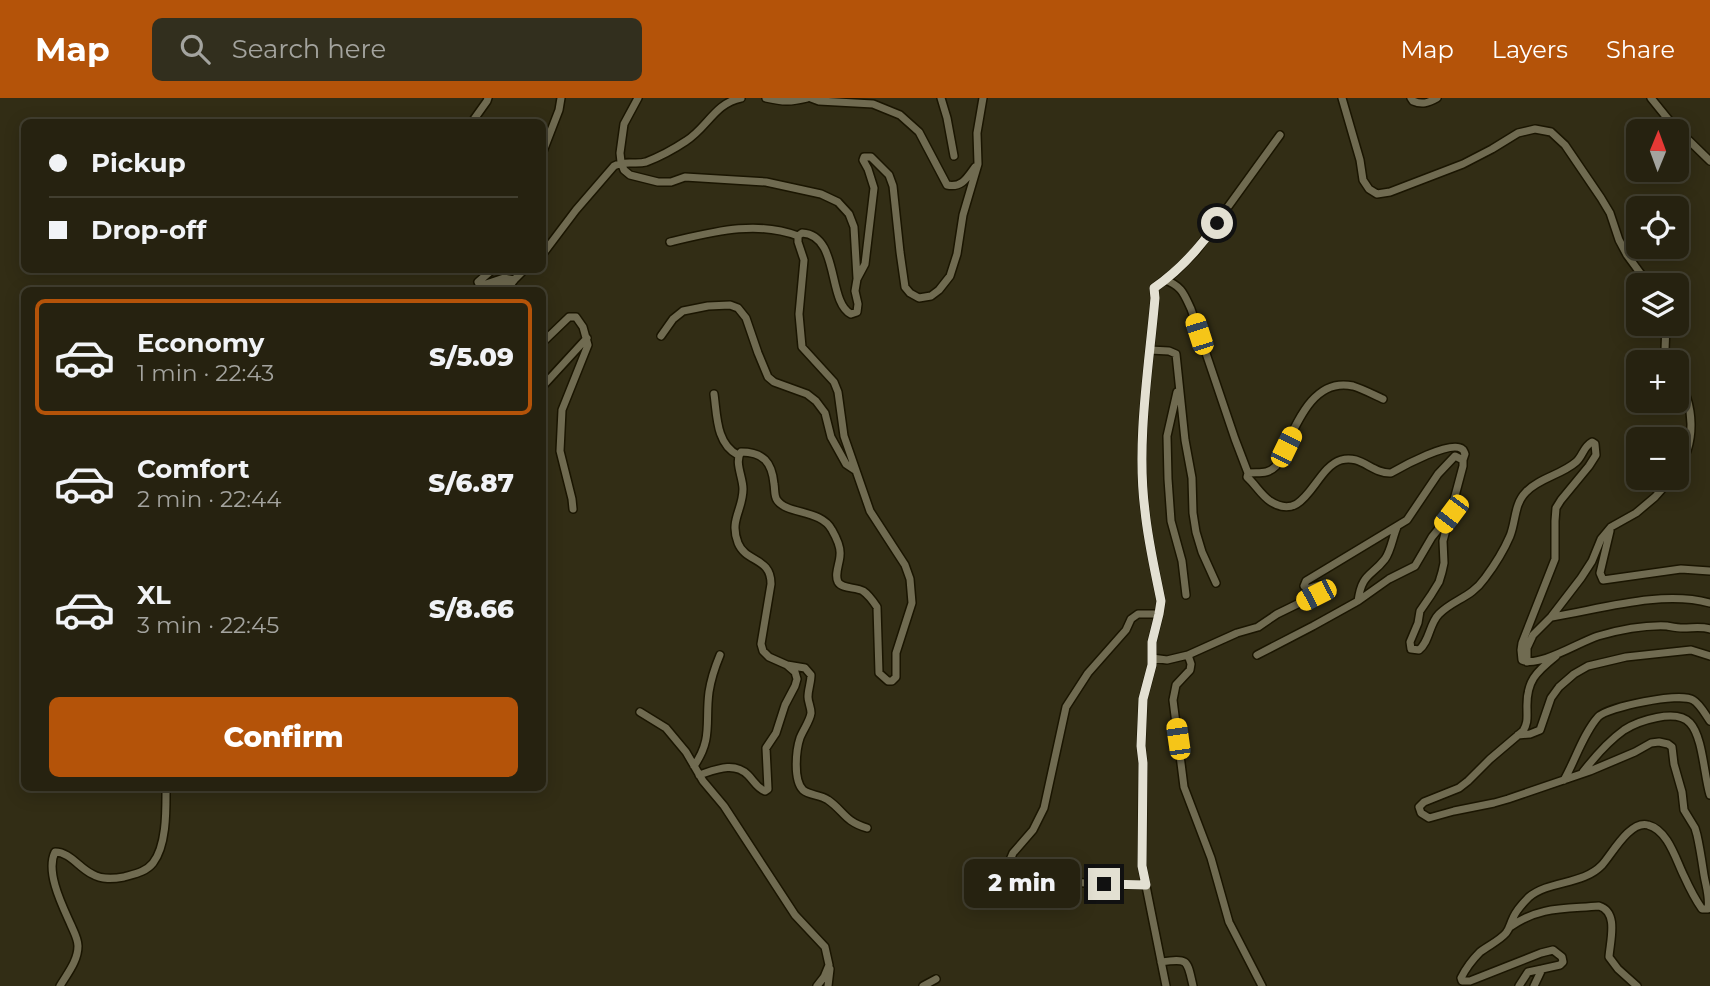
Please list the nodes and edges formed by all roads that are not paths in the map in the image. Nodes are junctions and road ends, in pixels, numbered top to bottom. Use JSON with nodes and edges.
{"nodes":[{"id":1,"x":488,"y":98,"type":"edge"},
{"id":2,"x":561,"y":98,"type":"edge"},
{"id":3,"x":638,"y":98,"type":"edge"},
{"id":4,"x":741,"y":98,"type":"edge"},
{"id":5,"x":766,"y":98,"type":"edge"},
{"id":6,"x":809,"y":98,"type":"edge"},
{"id":7,"x":941,"y":98,"type":"edge"},
{"id":8,"x":983,"y":98,"type":"edge"},
{"id":9,"x":1342,"y":98,"type":"edge"},
{"id":10,"x":1411,"y":98,"type":"edge"},
{"id":11,"x":1437,"y":98,"type":"edge"},
{"id":12,"x":1651,"y":98,"type":"edge"},
{"id":13,"x":474,"y":119,"type":"edge"},
{"id":14,"x":1280,"y":135,"type":"dead end"},
{"id":15,"x":546,"y":144,"type":"edge"},
{"id":16,"x":954,"y":156,"type":"dead end"},
{"id":17,"x":1710,"y":161,"type":"edge"},
{"id":18,"x":621,"y":162,"type":"junction"},
{"id":19,"x":978,"y":164,"type":"junction"},
{"id":20,"x":798,"y":236,"type":"junction"},
{"id":21,"x":670,"y":242,"type":"dead end"},
{"id":22,"x":546,"y":250,"type":"edge"},
{"id":23,"x":488,"y":273,"type":"edge"},
{"id":24,"x":521,"y":273,"type":"edge"},
{"id":25,"x":1640,"y":273,"type":"edge"},
{"id":26,"x":857,"y":279,"type":"junction"},
{"id":27,"x":514,"y":280,"type":"junction"},
{"id":28,"x":1165,"y":280,"type":"junction"},
{"id":29,"x":497,"y":287,"type":"edge"},
{"id":30,"x":509,"y":287,"type":"edge"},
{"id":31,"x":661,"y":336,"type":"dead end"},
{"id":32,"x":587,"y":338,"type":"junction"},
{"id":33,"x":546,"y":339,"type":"edge"},
{"id":34,"x":1150,"y":350,"type":"junction"},
{"id":35,"x":546,"y":383,"type":"edge"},
{"id":36,"x":1178,"y":385,"type":"junction"},
{"id":37,"x":714,"y":394,"type":"dead end"},
{"id":38,"x":1383,"y":399,"type":"dead end"},
{"id":39,"x":1689,"y":407,"type":"edge"},
{"id":40,"x":1689,"y":447,"type":"edge"},
{"id":41,"x":738,"y":455,"type":"junction"},
{"id":42,"x":1463,"y":460,"type":"junction"},
{"id":43,"x":856,"y":470,"type":"junction"},
{"id":44,"x":1248,"y":473,"type":"junction"},
{"id":45,"x":1661,"y":490,"type":"edge"},
{"id":46,"x":573,"y":509,"type":"dead end"},
{"id":47,"x":1451,"y":514,"type":"junction"},
{"id":48,"x":1397,"y":526,"type":"junction"},
{"id":49,"x":1611,"y":527,"type":"junction"},
{"id":50,"x":1710,"y":571,"type":"edge"},
{"id":51,"x":1216,"y":583,"type":"dead end"},
{"id":52,"x":1186,"y":595,"type":"dead end"},
{"id":53,"x":1357,"y":600,"type":"junction"},
{"id":54,"x":1710,"y":603,"type":"edge"},
{"id":55,"x":1159,"y":614,"type":"junction"},
{"id":56,"x":1551,"y":617,"type":"junction"},
{"id":57,"x":1710,"y":629,"type":"edge"},
{"id":58,"x":1563,"y":650,"type":"junction"},
{"id":59,"x":720,"y":655,"type":"dead end"},
{"id":60,"x":1188,"y":655,"type":"junction"},
{"id":61,"x":1257,"y":655,"type":"dead end"},
{"id":62,"x":1710,"y":656,"type":"edge"},
{"id":63,"x":1152,"y":658,"type":"junction"},
{"id":64,"x":1527,"y":662,"type":"junction"},
{"id":65,"x":787,"y":665,"type":"junction"},
{"id":66,"x":640,"y":712,"type":"dead end"},
{"id":67,"x":1710,"y":721,"type":"edge"},
{"id":68,"x":1517,"y":735,"type":"junction"},
{"id":69,"x":694,"y":766,"type":"junction"},
{"id":70,"x":1582,"y":773,"type":"junction"},
{"id":71,"x":699,"y":775,"type":"junction"},
{"id":72,"x":1563,"y":780,"type":"junction"},
{"id":73,"x":166,"y":791,"type":"edge"},
{"id":74,"x":1710,"y":795,"type":"edge"},
{"id":75,"x":867,"y":828,"type":"dead end"},
{"id":76,"x":1146,"y":885,"type":"junction"},
{"id":77,"x":1708,"y":909,"type":"junction"},
{"id":78,"x":1710,"y":918,"type":"edge"},
{"id":79,"x":1510,"y":928,"type":"junction"},
{"id":80,"x":1161,"y":962,"type":"junction"},
{"id":81,"x":830,"y":965,"type":"junction"},
{"id":82,"x":1542,"y":969,"type":"junction"},
{"id":83,"x":936,"y":979,"type":"dead end"},
{"id":84,"x":60,"y":986,"type":"edge"},
{"id":85,"x":817,"y":986,"type":"edge"},
{"id":86,"x":828,"y":986,"type":"edge"},
{"id":87,"x":923,"y":986,"type":"edge"},
{"id":88,"x":1166,"y":986,"type":"edge"},
{"id":89,"x":1194,"y":986,"type":"edge"},
{"id":90,"x":1262,"y":986,"type":"edge"},
{"id":91,"x":1520,"y":986,"type":"edge"},
{"id":92,"x":1534,"y":986,"type":"edge"},
{"id":93,"x":1637,"y":986,"type":"edge"}],
"edges":[{"from":1,"to":13,"type":"street"},
{"from":2,"to":15,"type":"street"},
{"from":3,"to":18,"type":"street"},
{"from":4,"to":18,"type":"street"},
{"from":5,"to":6,"type":"street"},
{"from":6,"to":19,"type":"street"},
{"from":7,"to":16,"type":"street"},
{"from":8,"to":19,"type":"street"},
{"from":9,"to":25,"type":"street"},
{"from":10,"to":11,"type":"street"},
{"from":12,"to":17,"type":"street"},
{"from":14,"to":28,"type":"street"},
{"from":18,"to":22,"type":"street"},
{"from":18,"to":26,"type":"street"},
{"from":19,"to":26,"type":"street"},
{"from":20,"to":21,"type":"street"},
{"from":20,"to":26,"type":"street"},
{"from":20,"to":43,"type":"street"},
{"from":23,"to":27,"type":"street"},
{"from":24,"to":27,"type":"street"},
{"from":27,"to":29,"type":"street"},
{"from":27,"to":30,"type":"street"},
{"from":28,"to":34,"type":"street"},
{"from":28,"to":44,"type":"street"},
{"from":31,"to":43,"type":"street"},
{"from":32,"to":33,"type":"street"},
{"from":32,"to":35,"type":"street"},
{"from":32,"to":46,"type":"street"},
{"from":34,"to":36,"type":"street"},
{"from":34,"to":55,"type":"street"},
{"from":36,"to":51,"type":"street"},
{"from":36,"to":52,"type":"street"},
{"from":37,"to":41,"type":"street"},
{"from":38,"to":44,"type":"street"},
{"from":39,"to":40,"type":"street"},
{"from":41,"to":43,"type":"street"},
{"from":41,"to":65,"type":"street"},
{"from":42,"to":44,"type":"street"},
{"from":42,"to":47,"type":"street"},
{"from":42,"to":48,"type":"street"},
{"from":45,"to":49,"type":"street"},
{"from":47,"to":53,"type":"street"},
{"from":47,"to":64,"type":"street"},
{"from":48,"to":53,"type":"street"},
{"from":48,"to":60,"type":"street"},
{"from":49,"to":50,"type":"street"},
{"from":49,"to":56,"type":"street"},
{"from":53,"to":61,"type":"street"},
{"from":54,"to":56,"type":"street"},
{"from":55,"to":63,"type":"street"},
{"from":55,"to":76,"type":"street"},
{"from":56,"to":64,"type":"street"},
{"from":57,"to":58,"type":"street"},
{"from":58,"to":64,"type":"street"},
{"from":58,"to":68,"type":"street"},
{"from":59,"to":69,"type":"street"},
{"from":60,"to":63,"type":"street"},
{"from":60,"to":90,"type":"street"},
{"from":62,"to":68,"type":"street"},
{"from":63,"to":76,"type":"street"},
{"from":65,"to":71,"type":"street"},
{"from":65,"to":75,"type":"street"},
{"from":66,"to":69,"type":"street"},
{"from":67,"to":72,"type":"street"},
{"from":68,"to":72,"type":"street"},
{"from":69,"to":71,"type":"street"},
{"from":70,"to":72,"type":"street"},
{"from":70,"to":74,"type":"street"},
{"from":70,"to":77,"type":"street"},
{"from":71,"to":81,"type":"street"},
{"from":73,"to":84,"type":"street"},
{"from":76,"to":80,"type":"street"},
{"from":77,"to":78,"type":"street"},
{"from":77,"to":79,"type":"street"},
{"from":79,"to":82,"type":"street"},
{"from":79,"to":93,"type":"street"},
{"from":80,"to":88,"type":"street"},
{"from":80,"to":89,"type":"street"},
{"from":81,"to":85,"type":"street"},
{"from":81,"to":86,"type":"street"},
{"from":82,"to":91,"type":"street"},
{"from":82,"to":92,"type":"street"},
{"from":83,"to":87,"type":"street"}]}
